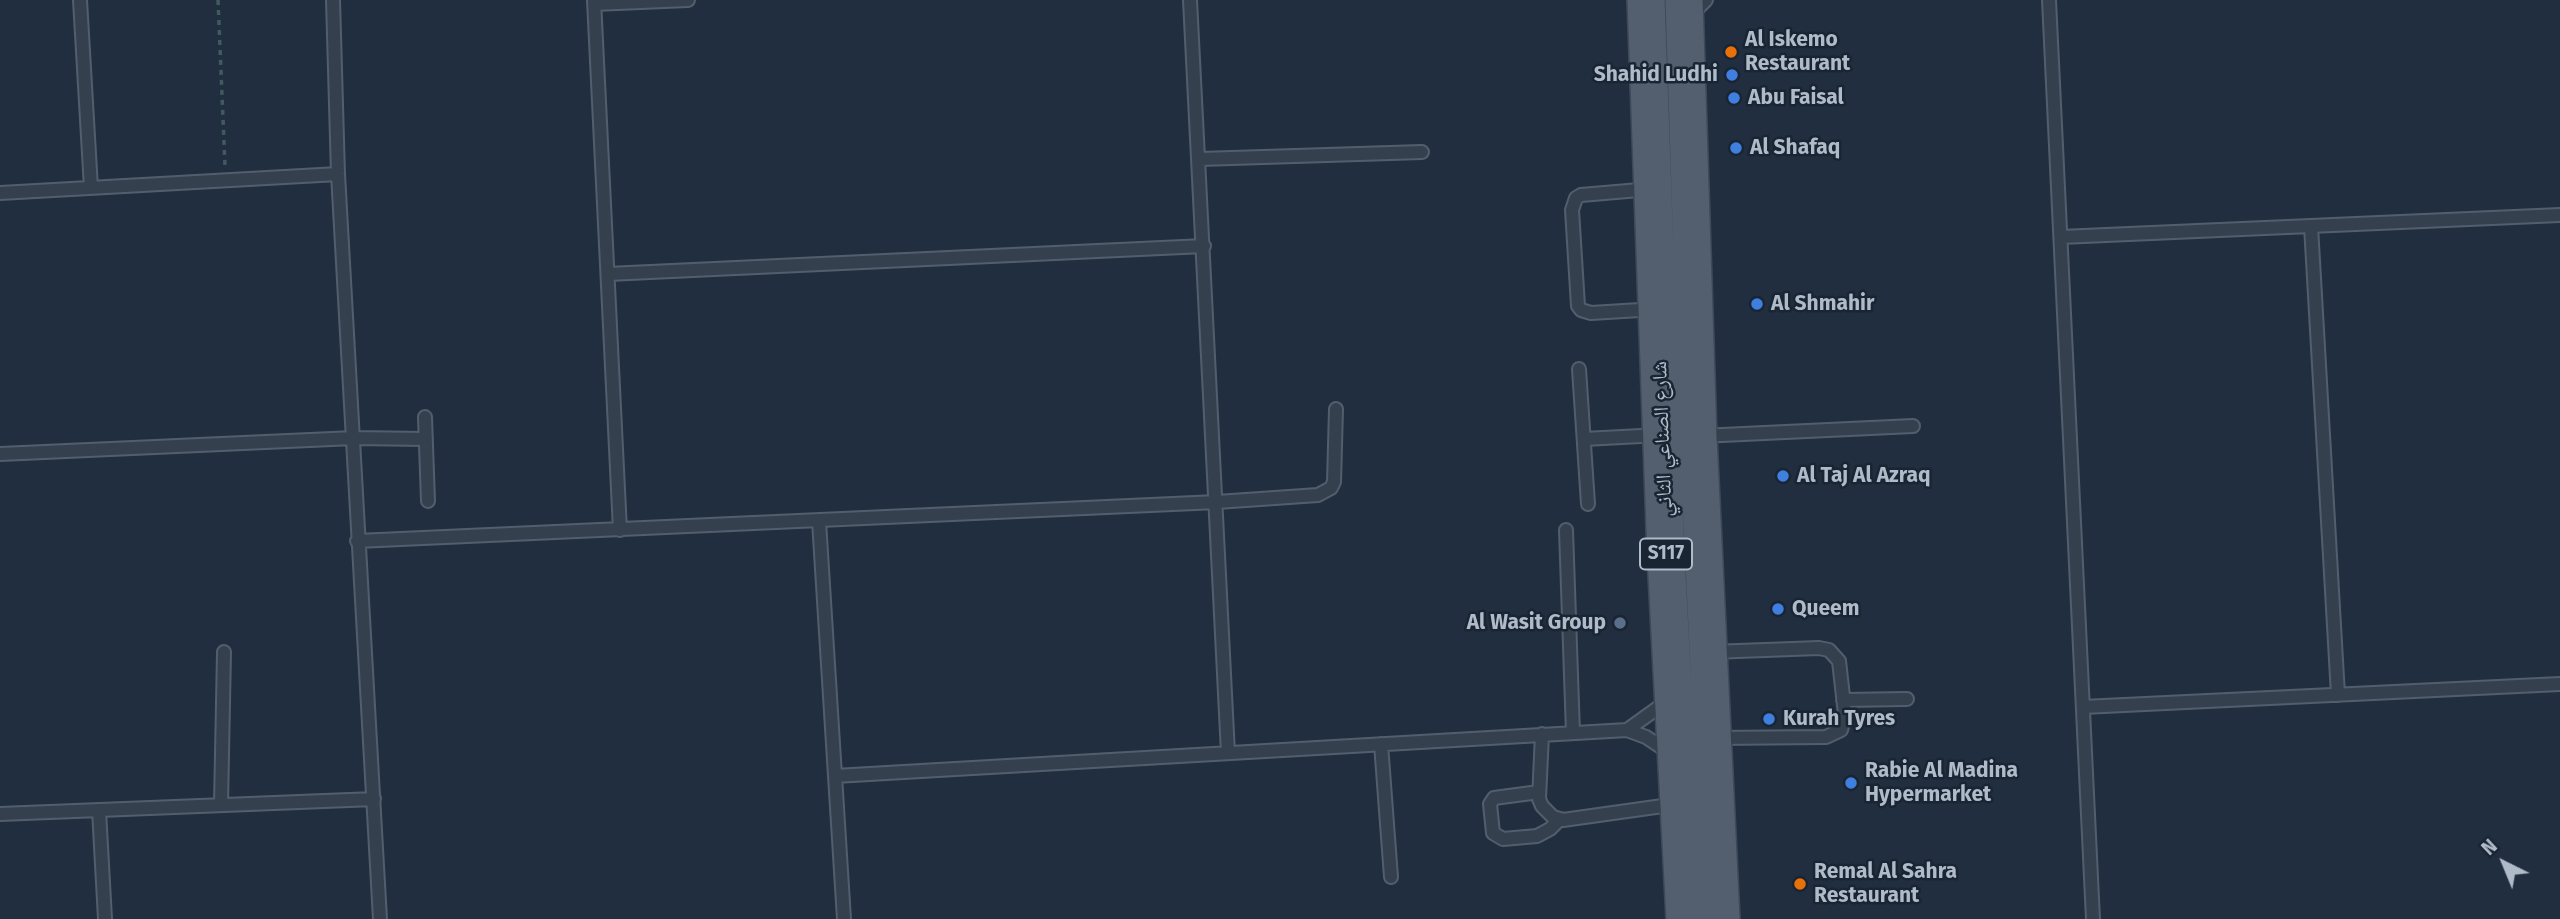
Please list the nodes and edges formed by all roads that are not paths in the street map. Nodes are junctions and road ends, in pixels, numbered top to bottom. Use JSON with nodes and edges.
{"nodes":[{"id":1,"x":80,"y":0,"type":"edge"},
{"id":2,"x":333,"y":0,"type":"edge"},
{"id":3,"x":688,"y":0,"type":"edge"},
{"id":4,"x":1190,"y":0,"type":"edge"},
{"id":5,"x":1646,"y":0,"type":"edge"},
{"id":6,"x":2049,"y":0,"type":"edge"},
{"id":7,"x":594,"y":2,"type":"edge"},
{"id":8,"x":1692,"y":8,"type":"edge"},
{"id":9,"x":1422,"y":152,"type":"dead end"},
{"id":10,"x":1200,"y":159,"type":"junction"},
{"id":11,"x":338,"y":174,"type":"junction"},
{"id":12,"x":91,"y":188,"type":"junction"},
{"id":13,"x":1655,"y":189,"type":"junction"},
{"id":14,"x":0,"y":193,"type":"edge"},
{"id":15,"x":2560,"y":215,"type":"edge"},
{"id":16,"x":2311,"y":226,"type":"junction"},
{"id":17,"x":2061,"y":237,"type":"junction"},
{"id":18,"x":1204,"y":246,"type":"junction"},
{"id":19,"x":608,"y":274,"type":"junction"},
{"id":20,"x":1659,"y":309,"type":"junction"},
{"id":21,"x":1579,"y":369,"type":"dead end"},
{"id":22,"x":1336,"y":409,"type":"dead end"},
{"id":23,"x":425,"y":417,"type":"dead end"},
{"id":24,"x":1913,"y":426,"type":"dead end"},
{"id":25,"x":1680,"y":436,"type":"junction"},
{"id":26,"x":354,"y":438,"type":"junction"},
{"id":27,"x":426,"y":439,"type":"junction"},
{"id":28,"x":1584,"y":439,"type":"junction"},
{"id":29,"x":0,"y":454,"type":"edge"},
{"id":30,"x":429,"y":501,"type":"dead end"},
{"id":31,"x":1217,"y":502,"type":"junction"},
{"id":32,"x":1587,"y":504,"type":"dead end"},
{"id":33,"x":818,"y":520,"type":"junction"},
{"id":34,"x":620,"y":530,"type":"junction"},
{"id":35,"x":1566,"y":530,"type":"dead end"},
{"id":36,"x":357,"y":541,"type":"junction"},
{"id":37,"x":224,"y":652,"type":"dead end"},
{"id":38,"x":1707,"y":652,"type":"junction"},
{"id":39,"x":2560,"y":684,"type":"edge"},
{"id":40,"x":2338,"y":695,"type":"junction"},
{"id":41,"x":1672,"y":696,"type":"junction"},
{"id":42,"x":1907,"y":699,"type":"dead end"},
{"id":43,"x":1843,"y":700,"type":"junction"},
{"id":44,"x":2083,"y":707,"type":"junction"},
{"id":45,"x":1627,"y":730,"type":"junction"},
{"id":46,"x":1573,"y":733,"type":"junction"},
{"id":47,"x":1542,"y":734,"type":"junction"},
{"id":48,"x":1711,"y":738,"type":"junction"},
{"id":49,"x":1381,"y":744,"type":"junction"},
{"id":50,"x":1228,"y":753,"type":"junction"},
{"id":51,"x":1676,"y":757,"type":"junction"},
{"id":52,"x":835,"y":776,"type":"junction"},
{"id":53,"x":1539,"y":792,"type":"junction"},
{"id":54,"x":374,"y":799,"type":"junction"},
{"id":55,"x":1679,"y":803,"type":"junction"},
{"id":56,"x":220,"y":805,"type":"junction"},
{"id":57,"x":99,"y":810,"type":"junction"},
{"id":58,"x":0,"y":814,"type":"edge"},
{"id":59,"x":1560,"y":819,"type":"junction"},
{"id":60,"x":1391,"y":877,"type":"dead end"},
{"id":61,"x":105,"y":919,"type":"edge"},
{"id":62,"x":380,"y":919,"type":"edge"},
{"id":63,"x":844,"y":919,"type":"edge"},
{"id":64,"x":1685,"y":919,"type":"edge"},
{"id":65,"x":1721,"y":919,"type":"edge"},
{"id":66,"x":2093,"y":919,"type":"edge"}],
"edges":[{"from":1,"to":12,"type":"lane"},
{"from":2,"to":11,"type":"lane"},
{"from":3,"to":7,"type":"lane"},
{"from":4,"to":10,"type":"lane"},
{"from":5,"to":13,"type":"main road","name":"شارع الصناعي الثاني","number":"S117"},
{"from":6,"to":17,"type":"lane"},
{"from":7,"to":19,"type":"lane"},
{"from":8,"to":25,"type":"main road","name":"شارع الصناعي الثاني","number":"S117"},
{"from":9,"to":10,"type":"lane"},
{"from":10,"to":18,"type":"lane"},
{"from":11,"to":12,"type":"lane"},
{"from":11,"to":26,"type":"lane"},
{"from":12,"to":14,"type":"lane"},
{"from":13,"to":20,"type":"main road","name":"شارع الصناعي الثاني","number":"S117"},
{"from":13,"to":20,"type":"lane"},
{"from":15,"to":16,"type":"lane"},
{"from":16,"to":17,"type":"lane"},
{"from":16,"to":40,"type":"lane"},
{"from":17,"to":44,"type":"lane"},
{"from":18,"to":19,"type":"lane"},
{"from":18,"to":31,"type":"lane"},
{"from":19,"to":34,"type":"lane"},
{"from":20,"to":25,"type":"main road","name":"شارع الصناعي الثاني","number":"S117"},
{"from":21,"to":28,"type":"lane"},
{"from":22,"to":31,"type":"lane"},
{"from":23,"to":27,"type":"lane"},
{"from":24,"to":25,"type":"lane"},
{"from":25,"to":28,"type":"lane"},
{"from":25,"to":38,"type":"main road","name":"شارع الصناعي الثاني","number":"S117"},
{"from":25,"to":41,"type":"main road","name":"شارع الصناعي الثاني","number":"S117"},
{"from":26,"to":27,"type":"lane"},
{"from":26,"to":29,"type":"lane"},
{"from":26,"to":36,"type":"lane"},
{"from":27,"to":30,"type":"lane"},
{"from":28,"to":32,"type":"lane"},
{"from":31,"to":33,"type":"lane"},
{"from":31,"to":50,"type":"lane"},
{"from":33,"to":34,"type":"lane"},
{"from":33,"to":52,"type":"lane"},
{"from":34,"to":36,"type":"lane"},
{"from":35,"to":46,"type":"lane"},
{"from":36,"to":54,"type":"lane"},
{"from":37,"to":56,"type":"lane"},
{"from":38,"to":43,"type":"lane"},
{"from":38,"to":48,"type":"main road","name":"شارع الصناعي الثاني","number":"S117"},
{"from":39,"to":40,"type":"lane"},
{"from":40,"to":44,"type":"lane"},
{"from":41,"to":45,"type":"lane"},
{"from":41,"to":51,"type":"main road","name":"شارع الصناعي الثاني","number":"S117"},
{"from":42,"to":43,"type":"lane"},
{"from":43,"to":48,"type":"lane"},
{"from":44,"to":66,"type":"lane"},
{"from":45,"to":46,"type":"lane"},
{"from":45,"to":51,"type":"lane"},
{"from":46,"to":47,"type":"lane"},
{"from":47,"to":49,"type":"lane"},
{"from":47,"to":53,"type":"lane"},
{"from":48,"to":65,"type":"main road","name":"شارع الصناعي الثاني","number":"S117"},
{"from":49,"to":50,"type":"lane"},
{"from":49,"to":60,"type":"lane"},
{"from":50,"to":52,"type":"lane"},
{"from":51,"to":55,"type":"main road","name":"شارع الصناعي الثاني","number":"S117"},
{"from":52,"to":63,"type":"lane"},
{"from":53,"to":59,"type":"lane"},
{"from":53,"to":59,"type":"lane"},
{"from":54,"to":56,"type":"lane"},
{"from":54,"to":62,"type":"lane"},
{"from":55,"to":59,"type":"lane"},
{"from":55,"to":64,"type":"main road","name":"شارع الصناعي الثاني","number":"S117"},
{"from":56,"to":57,"type":"lane"},
{"from":57,"to":58,"type":"lane"},
{"from":57,"to":61,"type":"lane"}]}
